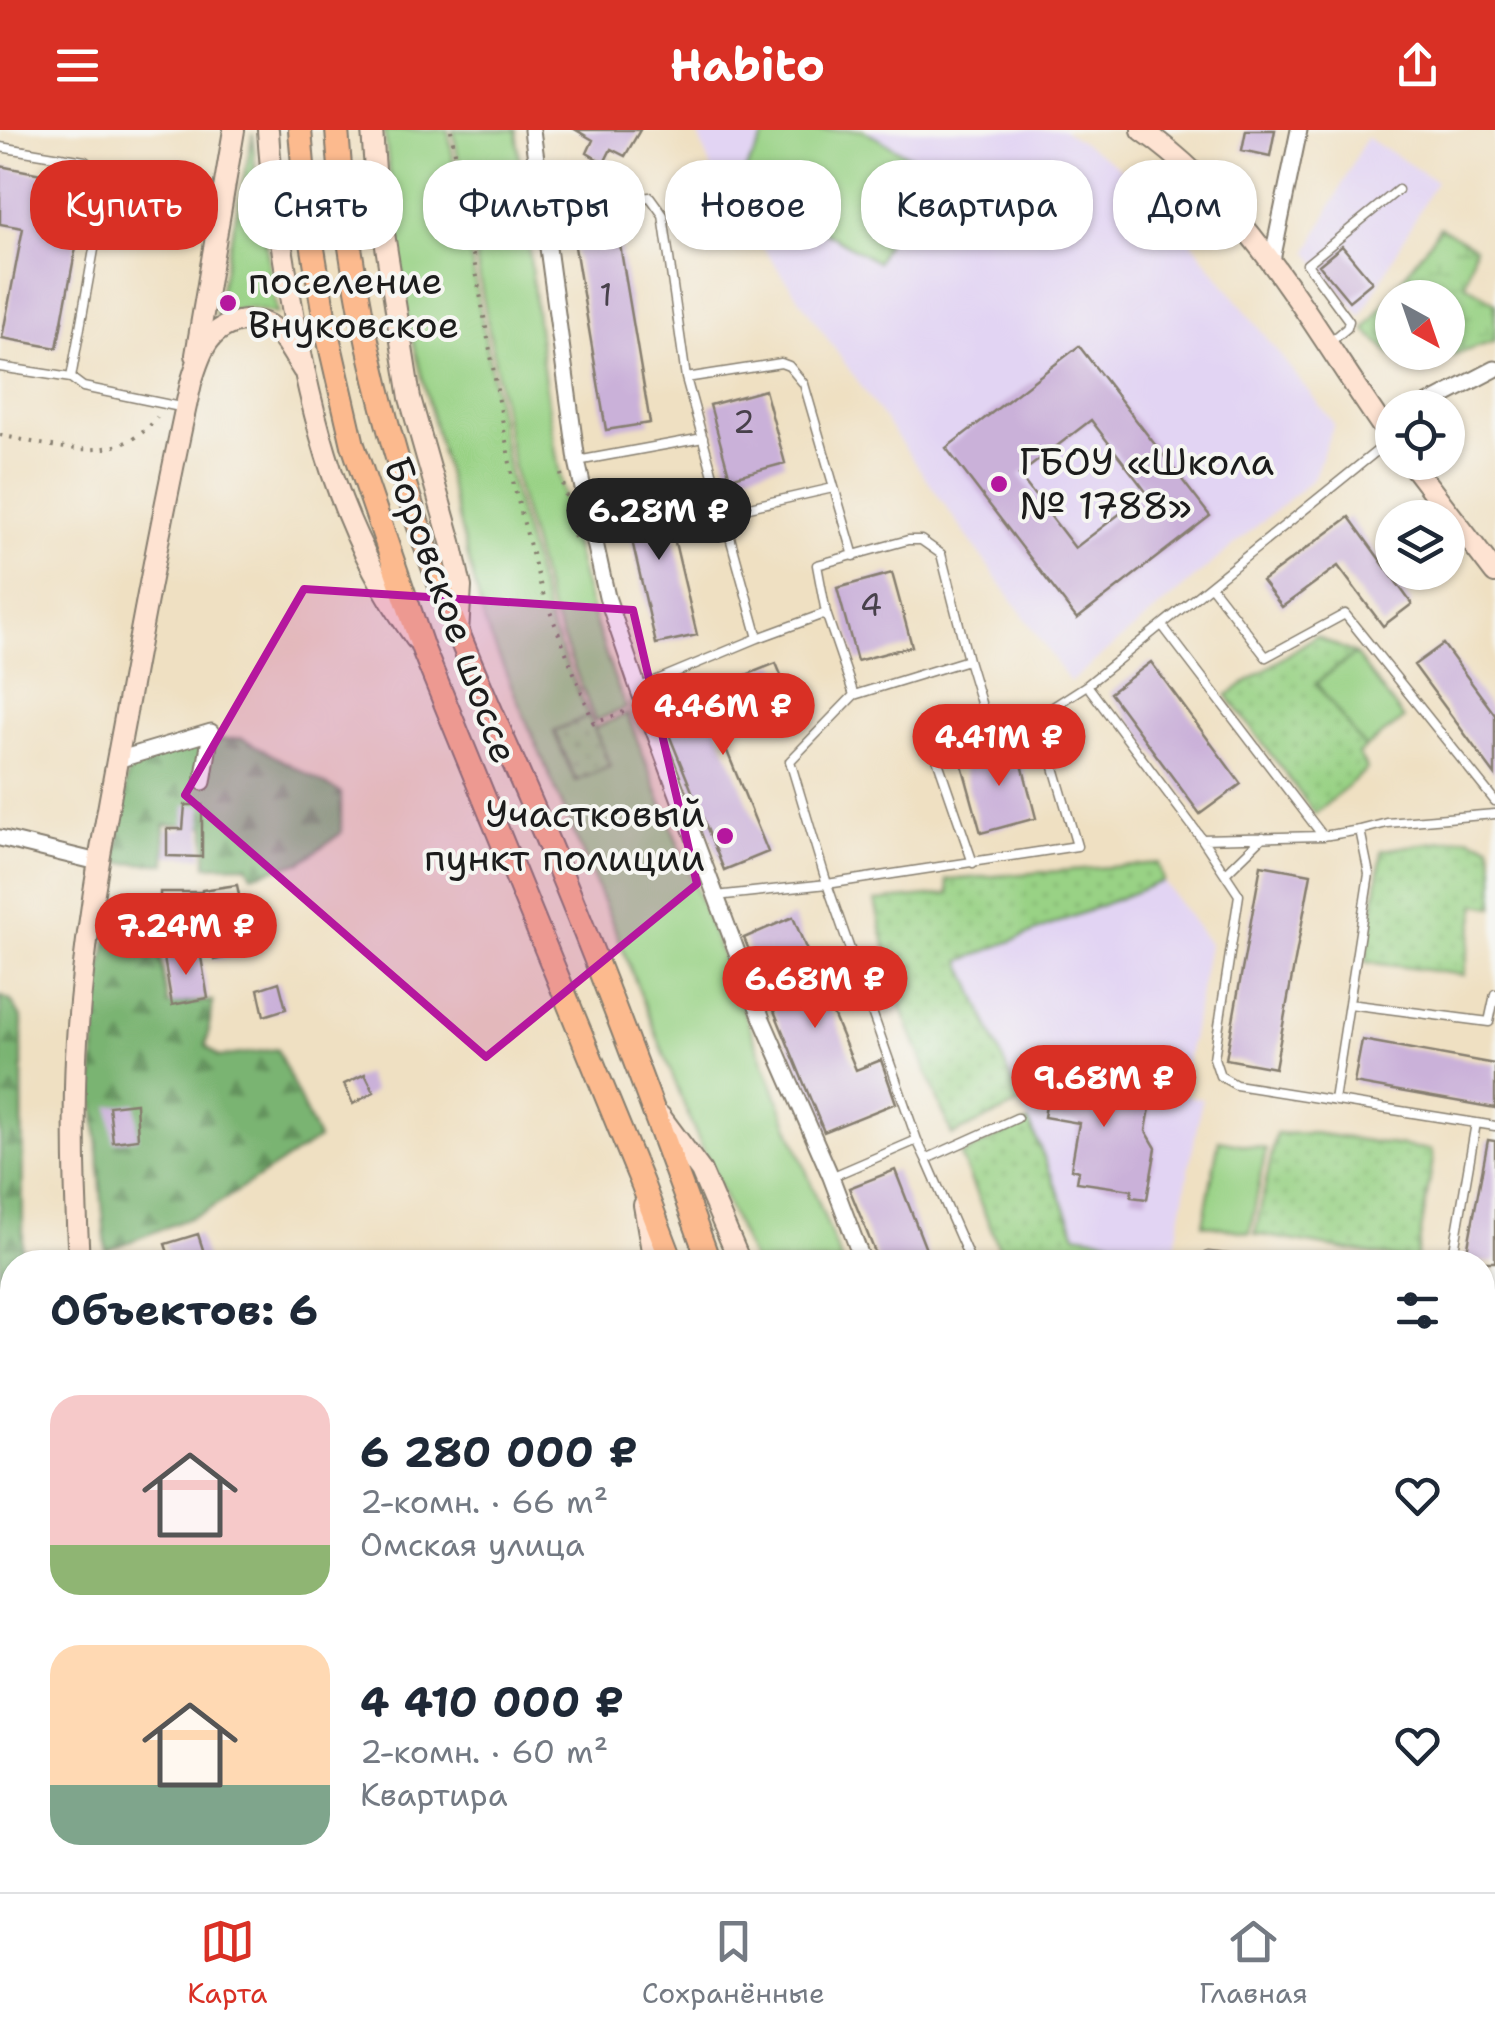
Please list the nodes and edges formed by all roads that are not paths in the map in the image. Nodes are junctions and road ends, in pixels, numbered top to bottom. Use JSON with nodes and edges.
{"nodes":[{"id":1,"x":234,"y":130,"type":"edge"},
{"id":2,"x":268,"y":130,"type":"edge"},
{"id":3,"x":300,"y":130,"type":"edge"},
{"id":4,"x":338,"y":130,"type":"edge"},
{"id":5,"x":372,"y":130,"type":"edge"},
{"id":6,"x":532,"y":130,"type":"edge"},
{"id":7,"x":1142,"y":130,"type":"edge"},
{"id":8,"x":1299,"y":130,"type":"edge"},
{"id":9,"x":0,"y":147,"type":"edge"},
{"id":10,"x":535,"y":160,"type":"edge"},
{"id":11,"x":1398,"y":190,"type":"dead end"},
{"id":12,"x":645,"y":198,"type":"edge"},
{"id":13,"x":546,"y":250,"type":"edge"},
{"id":14,"x":1271,"y":265,"type":"junction"},
{"id":15,"x":1326,"y":345,"type":"junction"},
{"id":16,"x":0,"y":367,"type":"edge"},
{"id":17,"x":303,"y":370,"type":"junction"},
{"id":18,"x":1495,"y":370,"type":"edge"},
{"id":19,"x":71,"y":378,"type":"junction"},
{"id":20,"x":686,"y":378,"type":"junction"},
{"id":21,"x":191,"y":383,"type":"junction"},
{"id":22,"x":1456,"y":390,"type":"edge"},
{"id":23,"x":175,"y":406,"type":"junction"},
{"id":24,"x":1375,"y":415,"type":"edge"},
{"id":25,"x":702,"y":438,"type":"junction"},
{"id":26,"x":1375,"y":453,"type":"edge"},
{"id":27,"x":577,"y":461,"type":"junction"},
{"id":28,"x":1424,"y":480,"type":"edge"},
{"id":29,"x":833,"y":488,"type":"junction"},
{"id":30,"x":723,"y":513,"type":"junction"},
{"id":31,"x":854,"y":556,"type":"junction"},
{"id":32,"x":1495,"y":573,"type":"edge"},
{"id":33,"x":1211,"y":586,"type":"junction"},
{"id":34,"x":826,"y":614,"type":"junction"},
{"id":35,"x":1162,"y":625,"type":"junction"},
{"id":36,"x":458,"y":634,"type":"junction"},
{"id":37,"x":758,"y":638,"type":"junction"},
{"id":38,"x":423,"y":649,"type":"junction"},
{"id":39,"x":968,"y":660,"type":"junction"},
{"id":40,"x":1087,"y":684,"type":"junction"},
{"id":41,"x":638,"y":688,"type":"junction"},
{"id":42,"x":854,"y":695,"type":"junction"},
{"id":43,"x":1040,"y":716,"type":"junction"},
{"id":44,"x":990,"y":732,"type":"junction"},
{"id":45,"x":117,"y":760,"type":"junction"},
{"id":46,"x":203,"y":782,"type":"dead end"},
{"id":47,"x":1495,"y":801,"type":"edge"},
{"id":48,"x":1495,"y":814,"type":"edge"},
{"id":49,"x":1360,"y":830,"type":"junction"},
{"id":50,"x":1323,"y":836,"type":"junction"},
{"id":51,"x":0,"y":838,"type":"edge"},
{"id":52,"x":1263,"y":838,"type":"junction"},
{"id":53,"x":1202,"y":839,"type":"junction"},
{"id":54,"x":98,"y":862,"type":"junction"},
{"id":55,"x":972,"y":863,"type":"junction"},
{"id":56,"x":1226,"y":872,"type":"junction"},
{"id":57,"x":828,"y":884,"type":"junction"},
{"id":58,"x":715,"y":896,"type":"junction"},
{"id":59,"x":1495,"y":994,"type":"edge"},
{"id":60,"x":1349,"y":1004,"type":"junction"},
{"id":61,"x":1334,"y":1100,"type":"junction"},
{"id":62,"x":652,"y":1106,"type":"junction"},
{"id":63,"x":1017,"y":1118,"type":"dead end"},
{"id":64,"x":1476,"y":1123,"type":"junction"},
{"id":65,"x":1495,"y":1126,"type":"edge"},
{"id":66,"x":917,"y":1140,"type":"junction"},
{"id":67,"x":926,"y":1159,"type":"junction"},
{"id":68,"x":831,"y":1177,"type":"junction"},
{"id":69,"x":642,"y":1183,"type":"junction"},
{"id":70,"x":78,"y":1250,"type":"edge"},
{"id":71,"x":652,"y":1250,"type":"edge"},
{"id":72,"x":667,"y":1250,"type":"edge"},
{"id":73,"x":705,"y":1250,"type":"edge"},
{"id":74,"x":735,"y":1250,"type":"edge"},
{"id":75,"x":858,"y":1250,"type":"edge"},
{"id":76,"x":966,"y":1250,"type":"edge"},
{"id":77,"x":1454,"y":1250,"type":"edge"}],
"edges":[{"from":1,"to":21,"type":"street"},
{"from":2,"to":17,"type":"street"},
{"from":3,"to":38,"type":"main road","name":"Боровское шоссе"},
{"from":4,"to":36,"type":"main road","name":"Боровское шоссе"},
{"from":5,"to":36,"type":"street"},
{"from":6,"to":10,"type":"street"},
{"from":7,"to":14,"type":"street"},
{"from":8,"to":14,"type":"street"},
{"from":9,"to":19,"type":"lane"},
{"from":11,"to":15,"type":"lane"},
{"from":12,"to":20,"type":"lane"},
{"from":13,"to":27,"type":"street"},
{"from":14,"to":15,"type":"street"},
{"from":15,"to":24,"type":"street"},
{"from":16,"to":19,"type":"lane"},
{"from":17,"to":21,"type":"street"},
{"from":17,"to":38,"type":"street"},
{"from":18,"to":22,"type":"street"},
{"from":19,"to":23,"type":"lane"},
{"from":20,"to":25,"type":"lane"},
{"from":20,"to":29,"type":"lane"},
{"from":21,"to":23,"type":"street"},
{"from":23,"to":45,"type":"street"},
{"from":25,"to":27,"type":"lane"},
{"from":25,"to":30,"type":"lane"},
{"from":26,"to":33,"type":"lane"},
{"from":27,"to":41,"type":"street"},
{"from":28,"to":32,"type":"street"},
{"from":29,"to":30,"type":"lane"},
{"from":29,"to":31,"type":"lane"},
{"from":30,"to":37,"type":"lane"},
{"from":31,"to":34,"type":"lane"},
{"from":31,"to":39,"type":"lane"},
{"from":33,"to":35,"type":"lane"},
{"from":33,"to":47,"type":"lane"},
{"from":34,"to":37,"type":"lane"},
{"from":34,"to":42,"type":"lane"},
{"from":35,"to":40,"type":"lane"},
{"from":35,"to":50,"type":"lane"},
{"from":36,"to":62,"type":"main road","name":"Боровское шоссе"},
{"from":37,"to":41,"type":"lane"},
{"from":38,"to":69,"type":"main road","name":"Боровское шоссе"},
{"from":39,"to":42,"type":"lane"},
{"from":39,"to":44,"type":"lane"},
{"from":40,"to":43,"type":"lane"},
{"from":40,"to":53,"type":"lane"},
{"from":41,"to":58,"type":"street"},
{"from":42,"to":57,"type":"lane"},
{"from":43,"to":44,"type":"lane"},
{"from":43,"to":55,"type":"lane"},
{"from":44,"to":55,"type":"lane"},
{"from":45,"to":46,"type":"street"},
{"from":45,"to":54,"type":"street"},
{"from":48,"to":49,"type":"lane"},
{"from":49,"to":50,"type":"lane"},
{"from":49,"to":60,"type":"lane"},
{"from":50,"to":52,"type":"lane"},
{"from":51,"to":54,"type":"street"},
{"from":52,"to":53,"type":"lane"},
{"from":52,"to":56,"type":"lane"},
{"from":53,"to":56,"type":"lane"},
{"from":54,"to":70,"type":"street"},
{"from":55,"to":57,"type":"lane"},
{"from":56,"to":61,"type":"lane"},
{"from":57,"to":58,"type":"lane"},
{"from":57,"to":66,"type":"lane"},
{"from":58,"to":68,"type":"street"},
{"from":59,"to":60,"type":"lane"},
{"from":60,"to":61,"type":"lane"},
{"from":61,"to":64,"type":"lane"},
{"from":62,"to":73,"type":"main road","name":"Боровское шоссе"},
{"from":62,"to":74,"type":"street"},
{"from":63,"to":67,"type":"lane"},
{"from":64,"to":65,"type":"lane"},
{"from":64,"to":77,"type":"lane"},
{"from":66,"to":67,"type":"lane"},
{"from":66,"to":68,"type":"lane"},
{"from":67,"to":76,"type":"lane"},
{"from":68,"to":75,"type":"street"},
{"from":69,"to":71,"type":"street"},
{"from":69,"to":72,"type":"main road","name":"Боровское шоссе"}]}
